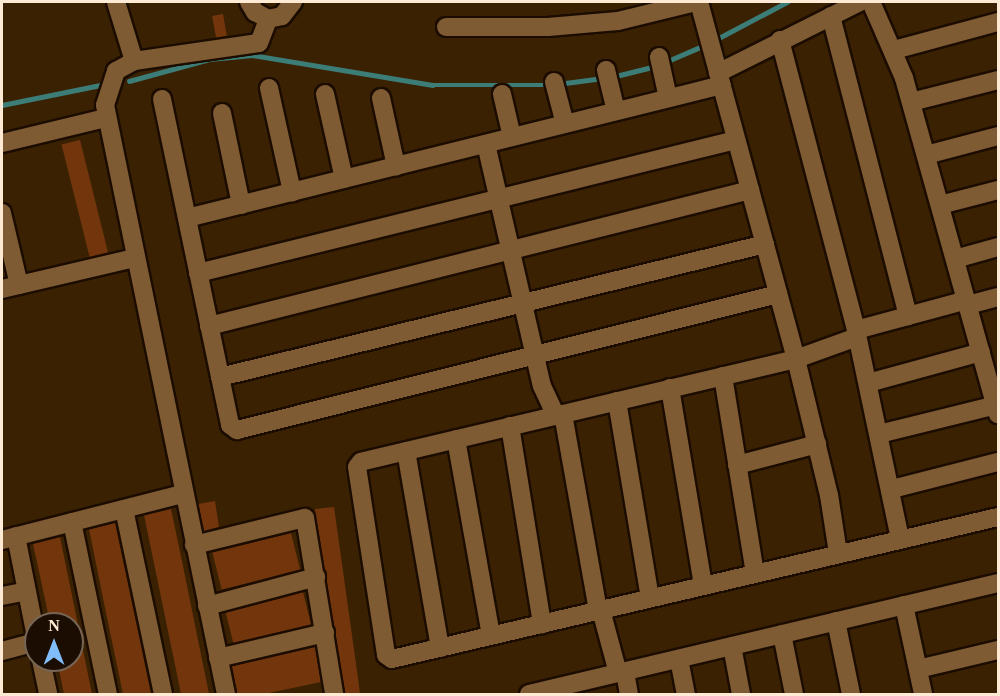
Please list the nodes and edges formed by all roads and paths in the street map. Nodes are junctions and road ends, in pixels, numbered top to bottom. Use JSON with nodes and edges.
{"nodes":[{"id":1,"x":116,"y":2,"type":"edge"},
{"id":2,"x":249,"y":2,"type":"edge"},
{"id":3,"x":293,"y":2,"type":"edge"},
{"id":4,"x":697,"y":2,"type":"edge"},
{"id":5,"x":860,"y":2,"type":"edge"},
{"id":6,"x":871,"y":2,"type":"edge"},
{"id":7,"x":831,"y":16,"type":"junction"},
{"id":8,"x":268,"y":19,"type":"junction"},
{"id":9,"x":999,"y":22,"type":"edge"},
{"id":10,"x":446,"y":27,"type":"dead end"},
{"id":11,"x":780,"y":40,"type":"junction"},
{"id":12,"x":894,"y":51,"type":"junction"},
{"id":13,"x":659,"y":57,"type":"dead end"},
{"id":14,"x":134,"y":61,"type":"junction"},
{"id":15,"x":606,"y":70,"type":"dead end"},
{"id":16,"x":720,"y":79,"type":"junction"},
{"id":17,"x":999,"y":80,"type":"edge"},
{"id":18,"x":554,"y":82,"type":"dead end"},
{"id":19,"x":269,"y":88,"type":"dead end"},
{"id":20,"x":325,"y":94,"type":"dead end"},
{"id":21,"x":502,"y":94,"type":"dead end"},
{"id":22,"x":381,"y":98,"type":"dead end"},
{"id":23,"x":668,"y":98,"type":"junction"},
{"id":24,"x":162,"y":99,"type":"dead end"},
{"id":25,"x":911,"y":102,"type":"junction"},
{"id":26,"x":616,"y":111,"type":"junction"},
{"id":27,"x":222,"y":113,"type":"dead end"},
{"id":28,"x":105,"y":118,"type":"junction"},
{"id":29,"x":564,"y":124,"type":"junction"},
{"id":30,"x":999,"y":136,"type":"edge"},
{"id":31,"x":512,"y":137,"type":"junction"},
{"id":32,"x":736,"y":140,"type":"junction"},
{"id":33,"x":2,"y":142,"type":"edge"},
{"id":34,"x":486,"y":144,"type":"junction"},
{"id":35,"x":926,"y":155,"type":"junction"},
{"id":36,"x":396,"y":166,"type":"junction"},
{"id":37,"x":344,"y":179,"type":"junction"},
{"id":38,"x":750,"y":190,"type":"junction"},
{"id":39,"x":999,"y":190,"type":"edge"},
{"id":40,"x":292,"y":192,"type":"junction"},
{"id":41,"x":499,"y":198,"type":"junction"},
{"id":42,"x":241,"y":204,"type":"junction"},
{"id":43,"x":940,"y":205,"type":"junction"},
{"id":44,"x":2,"y":213,"type":"edge"},
{"id":45,"x":187,"y":218,"type":"junction"},
{"id":46,"x":765,"y":244,"type":"junction"},
{"id":47,"x":999,"y":248,"type":"edge"},
{"id":48,"x":510,"y":250,"type":"junction"},
{"id":49,"x":134,"y":258,"type":"junction"},
{"id":50,"x":955,"y":259,"type":"junction"},
{"id":51,"x":198,"y":273,"type":"junction"},
{"id":52,"x":10,"y":287,"type":"edge"},
{"id":53,"x":778,"y":294,"type":"junction"},
{"id":54,"x":999,"y":297,"type":"edge"},
{"id":55,"x":523,"y":303,"type":"junction"},
{"id":56,"x":967,"y":303,"type":"junction"},
{"id":57,"x":909,"y":316,"type":"junction"},
{"id":58,"x":209,"y":326,"type":"junction"},
{"id":59,"x":857,"y":333,"type":"junction"},
{"id":60,"x":535,"y":355,"type":"junction"},
{"id":61,"x":988,"y":358,"type":"edge"},
{"id":62,"x":796,"y":359,"type":"junction"},
{"id":63,"x":723,"y":376,"type":"junction"},
{"id":64,"x":220,"y":377,"type":"junction"},
{"id":65,"x":868,"y":383,"type":"junction"},
{"id":66,"x":670,"y":388,"type":"junction"},
{"id":67,"x":617,"y":401,"type":"junction"},
{"id":68,"x":997,"y":409,"type":"edge"},
{"id":69,"x":560,"y":415,"type":"junction"},
{"id":70,"x":510,"y":426,"type":"junction"},
{"id":71,"x":879,"y":434,"type":"junction"},
{"id":72,"x":456,"y":439,"type":"junction"},
{"id":73,"x":816,"y":444,"type":"junction"},
{"id":74,"x":406,"y":451,"type":"junction"},
{"id":75,"x":999,"y":462,"type":"edge"},
{"id":76,"x":737,"y":465,"type":"junction"},
{"id":77,"x":892,"y":489,"type":"junction"},
{"id":78,"x":183,"y":494,"type":"junction"},
{"id":79,"x":124,"y":509,"type":"junction"},
{"id":80,"x":999,"y":517,"type":"edge"},
{"id":81,"x":72,"y":522,"type":"junction"},
{"id":82,"x":9,"y":538,"type":"edge"},
{"id":83,"x":900,"y":539,"type":"junction"},
{"id":84,"x":194,"y":545,"type":"junction"},
{"id":85,"x":838,"y":553,"type":"junction"},
{"id":86,"x":754,"y":573,"type":"junction"},
{"id":87,"x":316,"y":577,"type":"junction"},
{"id":88,"x":999,"y":583,"type":"edge"},
{"id":89,"x":703,"y":585,"type":"junction"},
{"id":90,"x":27,"y":591,"type":"junction"},
{"id":91,"x":2,"y":596,"type":"edge"},
{"id":92,"x":650,"y":598,"type":"junction"},
{"id":93,"x":904,"y":605,"type":"junction"},
{"id":94,"x":207,"y":606,"type":"junction"},
{"id":95,"x":599,"y":610,"type":"junction"},
{"id":96,"x":31,"y":612,"type":"edge"},
{"id":97,"x":836,"y":621,"type":"junction"},
{"id":98,"x":542,"y":624,"type":"junction"},
{"id":99,"x":325,"y":633,"type":"junction"},
{"id":100,"x":782,"y":634,"type":"junction"},
{"id":101,"x":491,"y":636,"type":"junction"},
{"id":102,"x":24,"y":645,"type":"edge"},
{"id":103,"x":732,"y":646,"type":"junction"},
{"id":104,"x":440,"y":648,"type":"junction"},
{"id":105,"x":999,"y":650,"type":"edge"},
{"id":106,"x":2,"y":651,"type":"edge"},
{"id":107,"x":218,"y":658,"type":"junction"},
{"id":108,"x":679,"y":659,"type":"junction"},
{"id":109,"x":918,"y":669,"type":"junction"},
{"id":110,"x":43,"y":672,"type":"edge"},
{"id":111,"x":622,"y":672,"type":"junction"},
{"id":112,"x":575,"y":689,"type":"edge"},
{"id":113,"x":48,"y":694,"type":"edge"},
{"id":114,"x":108,"y":694,"type":"edge"},
{"id":115,"x":163,"y":694,"type":"edge"},
{"id":116,"x":226,"y":694,"type":"edge"},
{"id":117,"x":331,"y":694,"type":"edge"},
{"id":118,"x":529,"y":694,"type":"edge"},
{"id":119,"x":629,"y":694,"type":"edge"},
{"id":120,"x":686,"y":694,"type":"edge"},
{"id":121,"x":741,"y":694,"type":"edge"},
{"id":122,"x":794,"y":694,"type":"edge"},
{"id":123,"x":851,"y":694,"type":"edge"},
{"id":124,"x":923,"y":694,"type":"edge"}],
"edges":[{"from":1,"to":14,"type":"street"},
{"from":2,"to":8,"type":"street"},
{"from":3,"to":8,"type":"street"},
{"from":4,"to":10,"type":"street"},
{"from":4,"to":16,"type":"street"},
{"from":5,"to":7,"type":"street"},
{"from":6,"to":12,"type":"street"},
{"from":7,"to":11,"type":"street"},
{"from":7,"to":57,"type":"street"},
{"from":8,"to":14,"type":"street"},
{"from":9,"to":12,"type":"street"},
{"from":11,"to":16,"type":"street"},
{"from":11,"to":59,"type":"street"},
{"from":12,"to":25,"type":"street"},
{"from":13,"to":23,"type":"street"},
{"from":14,"to":28,"type":"street"},
{"from":15,"to":26,"type":"street"},
{"from":16,"to":23,"type":"street"},
{"from":16,"to":32,"type":"street"},
{"from":17,"to":25,"type":"street"},
{"from":18,"to":29,"type":"street"},
{"from":19,"to":40,"type":"street"},
{"from":20,"to":37,"type":"street"},
{"from":21,"to":31,"type":"street"},
{"from":22,"to":36,"type":"street"},
{"from":23,"to":26,"type":"street"},
{"from":24,"to":45,"type":"street"},
{"from":25,"to":35,"type":"street"},
{"from":26,"to":29,"type":"street"},
{"from":27,"to":42,"type":"street"},
{"from":28,"to":33,"type":"street"},
{"from":28,"to":49,"type":"street"},
{"from":29,"to":31,"type":"street"},
{"from":30,"to":35,"type":"street"},
{"from":31,"to":34,"type":"street"},
{"from":32,"to":38,"type":"street"},
{"from":32,"to":41,"type":"street"},
{"from":34,"to":36,"type":"street"},
{"from":34,"to":41,"type":"street"},
{"from":35,"to":43,"type":"street"},
{"from":36,"to":37,"type":"street"},
{"from":37,"to":40,"type":"street"},
{"from":38,"to":46,"type":"street"},
{"from":38,"to":48,"type":"street"},
{"from":39,"to":43,"type":"street"},
{"from":40,"to":42,"type":"street"},
{"from":41,"to":48,"type":"street"},
{"from":41,"to":51,"type":"street"},
{"from":42,"to":45,"type":"street"},
{"from":43,"to":50,"type":"street"},
{"from":44,"to":52,"type":"street"},
{"from":45,"to":51,"type":"street"},
{"from":46,"to":53,"type":"street"},
{"from":46,"to":55,"type":"street"},
{"from":47,"to":50,"type":"street"},
{"from":48,"to":55,"type":"street"},
{"from":48,"to":58,"type":"street"},
{"from":49,"to":52,"type":"street"},
{"from":49,"to":78,"type":"street"},
{"from":50,"to":56,"type":"street"},
{"from":51,"to":58,"type":"street"},
{"from":53,"to":60,"type":"street"},
{"from":53,"to":62,"type":"street"},
{"from":54,"to":56,"type":"street"},
{"from":55,"to":60,"type":"street"},
{"from":55,"to":64,"type":"street"},
{"from":56,"to":57,"type":"street"},
{"from":56,"to":61,"type":"street"},
{"from":57,"to":59,"type":"street"},
{"from":58,"to":64,"type":"street"},
{"from":59,"to":62,"type":"street"},
{"from":59,"to":65,"type":"street"},
{"from":60,"to":64,"type":"street"},
{"from":60,"to":69,"type":"street"},
{"from":61,"to":65,"type":"street"},
{"from":61,"to":68,"type":"street"},
{"from":62,"to":63,"type":"street"},
{"from":62,"to":73,"type":"street"},
{"from":63,"to":66,"type":"street"},
{"from":63,"to":76,"type":"street"},
{"from":65,"to":71,"type":"street"},
{"from":66,"to":67,"type":"street"},
{"from":66,"to":89,"type":"street"},
{"from":67,"to":69,"type":"street"},
{"from":67,"to":92,"type":"street"},
{"from":68,"to":71,"type":"street"},
{"from":69,"to":70,"type":"street"},
{"from":69,"to":95,"type":"street"},
{"from":70,"to":72,"type":"street"},
{"from":70,"to":98,"type":"street"},
{"from":71,"to":77,"type":"street"},
{"from":72,"to":74,"type":"street"},
{"from":72,"to":101,"type":"street"},
{"from":73,"to":76,"type":"street"},
{"from":73,"to":85,"type":"street"},
{"from":74,"to":104,"type":"street"},
{"from":74,"to":104,"type":"street"},
{"from":75,"to":77,"type":"street"},
{"from":76,"to":86,"type":"street"},
{"from":77,"to":83,"type":"street"},
{"from":78,"to":79,"type":"street"},
{"from":78,"to":84,"type":"street"},
{"from":79,"to":81,"type":"street"},
{"from":79,"to":115,"type":"street"},
{"from":80,"to":83,"type":"street"},
{"from":81,"to":82,"type":"street"},
{"from":81,"to":114,"type":"street"},
{"from":82,"to":90,"type":"street"},
{"from":83,"to":85,"type":"street"},
{"from":84,"to":87,"type":"street"},
{"from":84,"to":94,"type":"street"},
{"from":85,"to":86,"type":"street"},
{"from":86,"to":89,"type":"street"},
{"from":87,"to":94,"type":"street"},
{"from":87,"to":99,"type":"street"},
{"from":88,"to":93,"type":"street"},
{"from":89,"to":92,"type":"street"},
{"from":90,"to":91,"type":"street"},
{"from":90,"to":96,"type":"street"},
{"from":92,"to":95,"type":"street"},
{"from":93,"to":97,"type":"street"},
{"from":93,"to":109,"type":"street"},
{"from":94,"to":107,"type":"street"},
{"from":95,"to":98,"type":"street"},
{"from":95,"to":111,"type":"street"},
{"from":97,"to":100,"type":"street"},
{"from":97,"to":123,"type":"street"},
{"from":98,"to":101,"type":"street"},
{"from":99,"to":107,"type":"street"},
{"from":99,"to":117,"type":"street"},
{"from":100,"to":103,"type":"street"},
{"from":100,"to":122,"type":"street"},
{"from":101,"to":104,"type":"street"},
{"from":102,"to":106,"type":"street"},
{"from":103,"to":108,"type":"street"},
{"from":103,"to":121,"type":"street"},
{"from":105,"to":109,"type":"street"},
{"from":107,"to":116,"type":"street"},
{"from":108,"to":111,"type":"street"},
{"from":108,"to":120,"type":"street"},
{"from":109,"to":124,"type":"street"},
{"from":110,"to":113,"type":"street"},
{"from":111,"to":112,"type":"street"},
{"from":111,"to":119,"type":"street"},
{"from":112,"to":118,"type":"street"}]}
